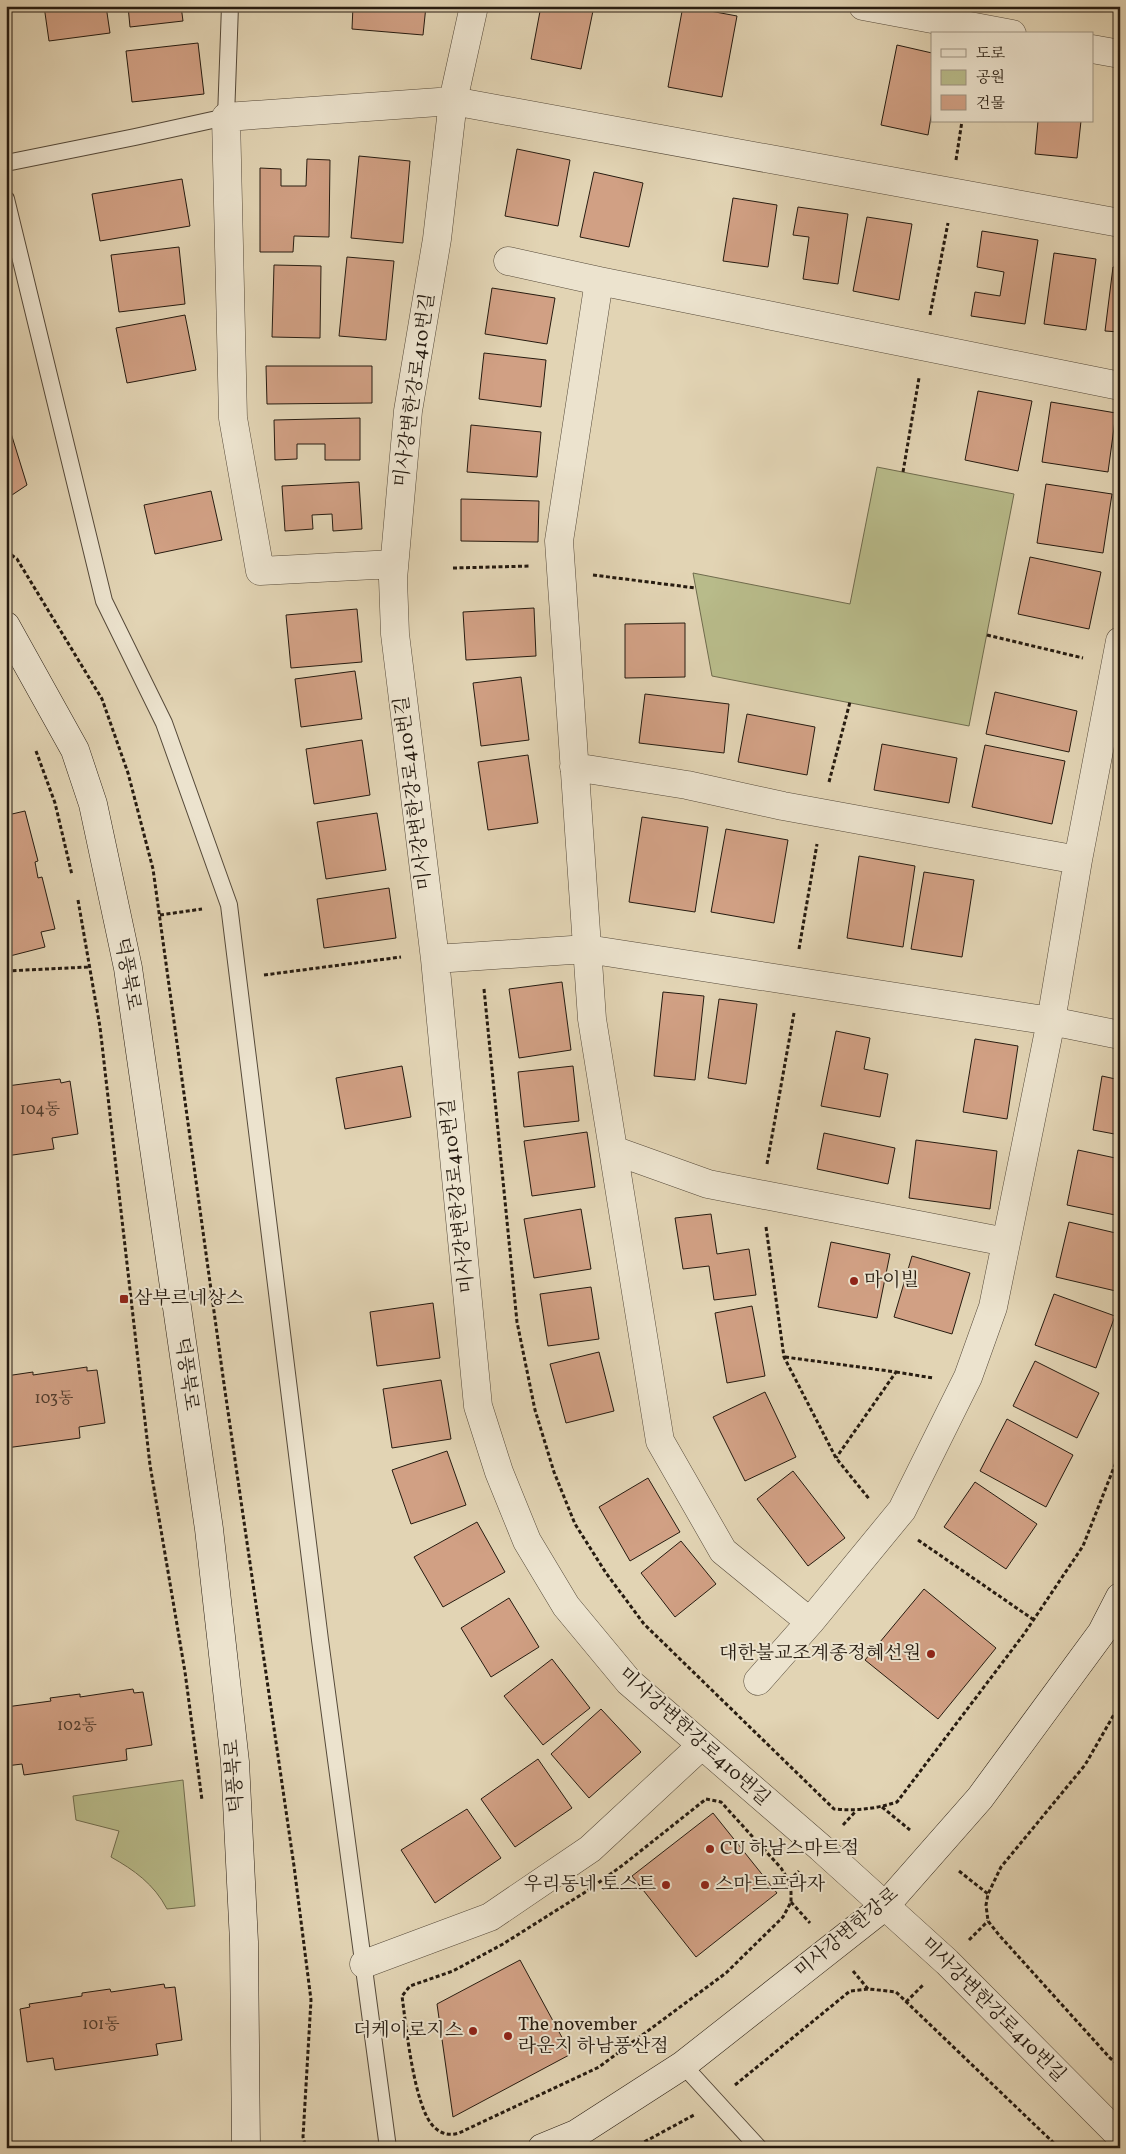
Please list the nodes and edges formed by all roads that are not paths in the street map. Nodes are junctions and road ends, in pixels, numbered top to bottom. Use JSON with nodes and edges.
{"nodes":[{"id":1,"x":230,"y":6,"type":"edge"},
{"id":2,"x":474,"y":6,"type":"edge"},
{"id":3,"x":863,"y":6,"type":"edge"},
{"id":4,"x":1001,"y":32,"type":"edge"},
{"id":5,"x":1094,"y":48,"type":"edge"},
{"id":6,"x":1120,"y":54,"type":"edge"},
{"id":7,"x":453,"y":101,"type":"junction"},
{"id":8,"x":226,"y":117,"type":"junction"},
{"id":9,"x":6,"y":163,"type":"edge"},
{"id":10,"x":6,"y":199,"type":"edge"},
{"id":11,"x":1120,"y":222,"type":"edge"},
{"id":12,"x":508,"y":261,"type":"dead end"},
{"id":13,"x":599,"y":280,"type":"junction"},
{"id":14,"x":1120,"y":386,"type":"edge"},
{"id":15,"x":394,"y":564,"type":"junction"},
{"id":16,"x":6,"y":626,"type":"edge"},
{"id":17,"x":1120,"y":641,"type":"edge"},
{"id":18,"x":574,"y":767,"type":"junction"},
{"id":19,"x":1078,"y":860,"type":"junction"},
{"id":20,"x":587,"y":949,"type":"junction"},
{"id":21,"x":422,"y":957,"type":"junction"},
{"id":22,"x":1051,"y":1021,"type":"junction"},
{"id":23,"x":1120,"y":1035,"type":"edge"},
{"id":24,"x":613,"y":1150,"type":"junction"},
{"id":25,"x":1006,"y":1242,"type":"junction"},
{"id":26,"x":1120,"y":1597,"type":"edge"},
{"id":27,"x":810,"y":1622,"type":"junction"},
{"id":28,"x":758,"y":1682,"type":"dead end"},
{"id":29,"x":701,"y":1746,"type":"junction"},
{"id":30,"x":884,"y":1906,"type":"junction"},
{"id":31,"x":364,"y":1964,"type":"junction"},
{"id":32,"x":683,"y":2065,"type":"junction"},
{"id":33,"x":1120,"y":2136,"type":"edge"},
{"id":34,"x":246,"y":2148,"type":"edge"},
{"id":35,"x":388,"y":2148,"type":"edge"},
{"id":36,"x":542,"y":2148,"type":"edge"},
{"id":37,"x":759,"y":2148,"type":"edge"}],
"edges":[{"from":1,"to":8,"type":"lane"},
{"from":2,"to":7,"type":"street","name":"미사강변한강로410번길"},
{"from":3,"to":4,"type":"street"},
{"from":5,"to":6,"type":"street"},
{"from":7,"to":8,"type":"street"},
{"from":7,"to":11,"type":"street"},
{"from":7,"to":15,"type":"street","name":"미사강변한강로410번길"},
{"from":8,"to":9,"type":"lane"},
{"from":8,"to":15,"type":"street"},
{"from":10,"to":31,"type":"lane"},
{"from":12,"to":13,"type":"street"},
{"from":13,"to":14,"type":"street"},
{"from":13,"to":18,"type":"street"},
{"from":15,"to":21,"type":"street","name":"미사강변한강로410번길"},
{"from":16,"to":34,"type":"street","name":"덕풍북로"},
{"from":17,"to":19,"type":"street"},
{"from":18,"to":19,"type":"street"},
{"from":18,"to":20,"type":"street"},
{"from":19,"to":22,"type":"street"},
{"from":20,"to":21,"type":"street"},
{"from":20,"to":22,"type":"street"},
{"from":20,"to":24,"type":"street"},
{"from":21,"to":29,"type":"street","name":"미사강변한강로410번길"},
{"from":22,"to":23,"type":"street"},
{"from":22,"to":25,"type":"street"},
{"from":24,"to":25,"type":"street"},
{"from":24,"to":27,"type":"street"},
{"from":25,"to":27,"type":"street"},
{"from":26,"to":30,"type":"street","name":"미사강변한강로"},
{"from":27,"to":28,"type":"street"},
{"from":29,"to":30,"type":"street","name":"미사강변한강로410번길"},
{"from":29,"to":31,"type":"street"},
{"from":30,"to":32,"type":"street","name":"미사강변한강로"},
{"from":30,"to":33,"type":"street","name":"미사강변한강로410번길"},
{"from":31,"to":35,"type":"lane"},
{"from":32,"to":36,"type":"street","name":"미사강변한강로"},
{"from":32,"to":37,"type":"lane"}]}
